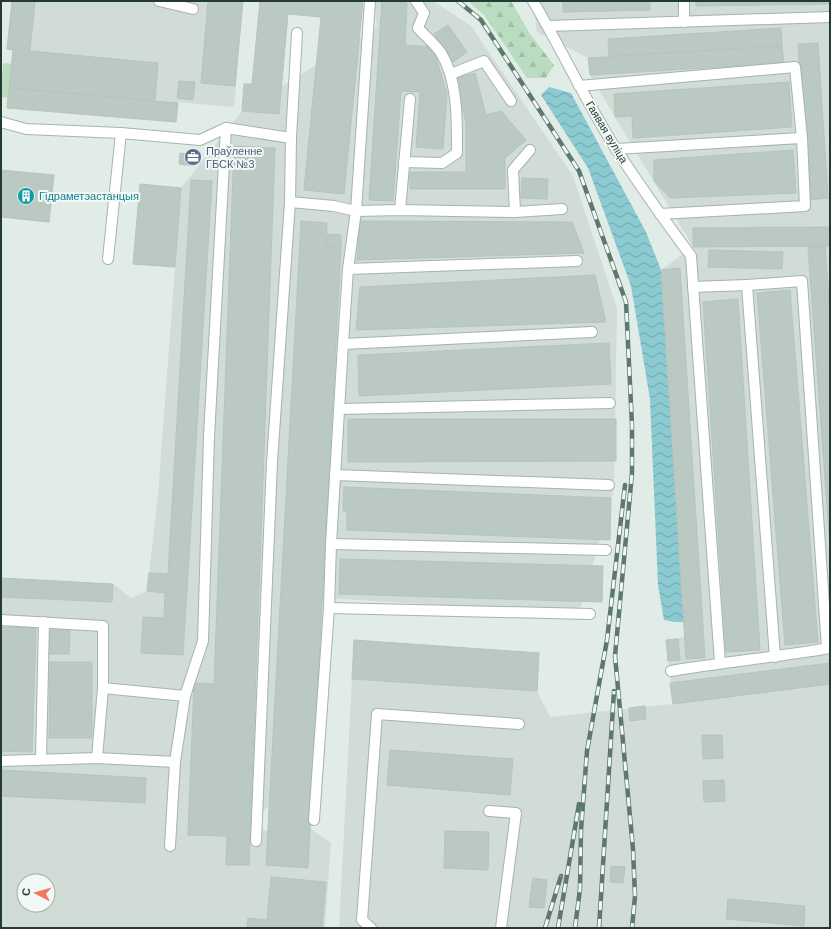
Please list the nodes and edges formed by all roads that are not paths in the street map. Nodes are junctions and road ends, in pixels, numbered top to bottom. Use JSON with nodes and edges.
{"nodes":[{"id":1,"x":160,"y":1,"type":"edge"},
{"id":2,"x":370,"y":1,"type":"edge"},
{"id":3,"x":416,"y":1,"type":"edge"},
{"id":4,"x":533,"y":1,"type":"edge"},
{"id":5,"x":684,"y":1,"type":"edge"},
{"id":6,"x":193,"y":8,"type":"dead end"},
{"id":7,"x":830,"y":17,"type":"edge"},
{"id":8,"x":684,"y":22,"type":"junction"},
{"id":9,"x":548,"y":26,"type":"junction"},
{"id":10,"x":298,"y":33,"type":"dead end"},
{"id":11,"x":451,"y":74,"type":"junction"},
{"id":12,"x":579,"y":86,"type":"junction"},
{"id":13,"x":410,"y":99,"type":"dead end"},
{"id":14,"x":511,"y":101,"type":"dead end"},
{"id":15,"x":1,"y":122,"type":"edge"},
{"id":16,"x":226,"y":128,"type":"junction"},
{"id":17,"x":121,"y":133,"type":"junction"},
{"id":18,"x":291,"y":138,"type":"junction"},
{"id":19,"x":802,"y":138,"type":"junction"},
{"id":20,"x":616,"y":149,"type":"junction"},
{"id":21,"x":530,"y":150,"type":"dead end"},
{"id":22,"x":404,"y":162,"type":"junction"},
{"id":23,"x":290,"y":202,"type":"junction"},
{"id":24,"x":562,"y":209,"type":"dead end"},
{"id":25,"x":400,"y":210,"type":"junction"},
{"id":26,"x":356,"y":211,"type":"junction"},
{"id":27,"x":515,"y":212,"type":"junction"},
{"id":28,"x":660,"y":214,"type":"junction"},
{"id":29,"x":108,"y":259,"type":"dead end"},
{"id":30,"x":577,"y":261,"type":"dead end"},
{"id":31,"x":348,"y":269,"type":"junction"},
{"id":32,"x":747,"y":285,"type":"junction"},
{"id":33,"x":693,"y":287,"type":"junction"},
{"id":34,"x":592,"y":332,"type":"dead end"},
{"id":35,"x":343,"y":344,"type":"junction"},
{"id":36,"x":610,"y":403,"type":"dead end"},
{"id":37,"x":339,"y":409,"type":"junction"},
{"id":38,"x":335,"y":475,"type":"junction"},
{"id":39,"x":609,"y":485,"type":"dead end"},
{"id":40,"x":331,"y":544,"type":"junction"},
{"id":41,"x":606,"y":550,"type":"dead end"},
{"id":42,"x":330,"y":608,"type":"junction"},
{"id":43,"x":590,"y":614,"type":"dead end"},
{"id":44,"x":1,"y":620,"type":"edge"},
{"id":45,"x":44,"y":622,"type":"junction"},
{"id":46,"x":828,"y":648,"type":"edge"},
{"id":47,"x":775,"y":657,"type":"junction"},
{"id":48,"x":720,"y":663,"type":"junction"},
{"id":49,"x":671,"y":670,"type":"dead end"},
{"id":50,"x":103,"y":688,"type":"junction"},
{"id":51,"x":185,"y":696,"type":"junction"},
{"id":52,"x":519,"y":724,"type":"dead end"},
{"id":53,"x":97,"y":758,"type":"junction"},
{"id":54,"x":41,"y":759,"type":"junction"},
{"id":55,"x":1,"y":761,"type":"edge"},
{"id":56,"x":175,"y":762,"type":"junction"},
{"id":57,"x":489,"y":811,"type":"dead end"},
{"id":58,"x":314,"y":820,"type":"dead end"},
{"id":59,"x":256,"y":841,"type":"dead end"},
{"id":60,"x":170,"y":846,"type":"dead end"},
{"id":61,"x":371,"y":928,"type":"edge"},
{"id":62,"x":501,"y":928,"type":"edge"}],
"edges":[{"from":1,"to":6,"type":"lane"},
{"from":2,"to":26,"type":"lane"},
{"from":3,"to":11,"type":"lane"},
{"from":4,"to":9,"type":"lane","name":"Гаявая вуліца"},
{"from":5,"to":8,"type":"lane"},
{"from":7,"to":8,"type":"lane"},
{"from":8,"to":9,"type":"lane"},
{"from":9,"to":12,"type":"lane","name":"Гаявая вуліца"},
{"from":10,"to":18,"type":"lane"},
{"from":11,"to":14,"type":"lane"},
{"from":11,"to":22,"type":"lane"},
{"from":12,"to":19,"type":"lane"},
{"from":12,"to":20,"type":"lane","name":"Гаявая вуліца"},
{"from":13,"to":22,"type":"lane"},
{"from":15,"to":17,"type":"lane"},
{"from":16,"to":17,"type":"lane"},
{"from":16,"to":18,"type":"lane"},
{"from":16,"to":51,"type":"lane"},
{"from":17,"to":29,"type":"lane"},
{"from":18,"to":23,"type":"lane"},
{"from":19,"to":20,"type":"lane"},
{"from":19,"to":28,"type":"lane"},
{"from":20,"to":28,"type":"lane","name":"Гаявая вуліца"},
{"from":21,"to":27,"type":"lane"},
{"from":22,"to":25,"type":"lane"},
{"from":23,"to":26,"type":"lane"},
{"from":23,"to":59,"type":"lane"},
{"from":24,"to":27,"type":"lane"},
{"from":25,"to":26,"type":"lane"},
{"from":25,"to":27,"type":"lane"},
{"from":26,"to":31,"type":"lane"},
{"from":28,"to":33,"type":"lane","name":"Гаявая вуліца"},
{"from":30,"to":31,"type":"lane"},
{"from":31,"to":35,"type":"lane"},
{"from":32,"to":33,"type":"lane"},
{"from":32,"to":46,"type":"lane"},
{"from":32,"to":47,"type":"lane"},
{"from":33,"to":48,"type":"lane"},
{"from":34,"to":35,"type":"lane"},
{"from":35,"to":37,"type":"lane"},
{"from":36,"to":37,"type":"lane"},
{"from":37,"to":38,"type":"lane"},
{"from":38,"to":39,"type":"lane"},
{"from":38,"to":40,"type":"lane"},
{"from":40,"to":41,"type":"lane"},
{"from":40,"to":42,"type":"lane"},
{"from":42,"to":43,"type":"lane"},
{"from":42,"to":58,"type":"lane"},
{"from":44,"to":45,"type":"lane"},
{"from":45,"to":50,"type":"lane"},
{"from":45,"to":54,"type":"lane"},
{"from":46,"to":47,"type":"lane"},
{"from":47,"to":48,"type":"lane"},
{"from":48,"to":49,"type":"lane"},
{"from":50,"to":51,"type":"lane"},
{"from":50,"to":53,"type":"lane"},
{"from":51,"to":56,"type":"lane"},
{"from":52,"to":61,"type":"lane"},
{"from":53,"to":54,"type":"lane"},
{"from":53,"to":56,"type":"lane"},
{"from":54,"to":55,"type":"lane"},
{"from":56,"to":60,"type":"lane"},
{"from":57,"to":62,"type":"lane"}]}
